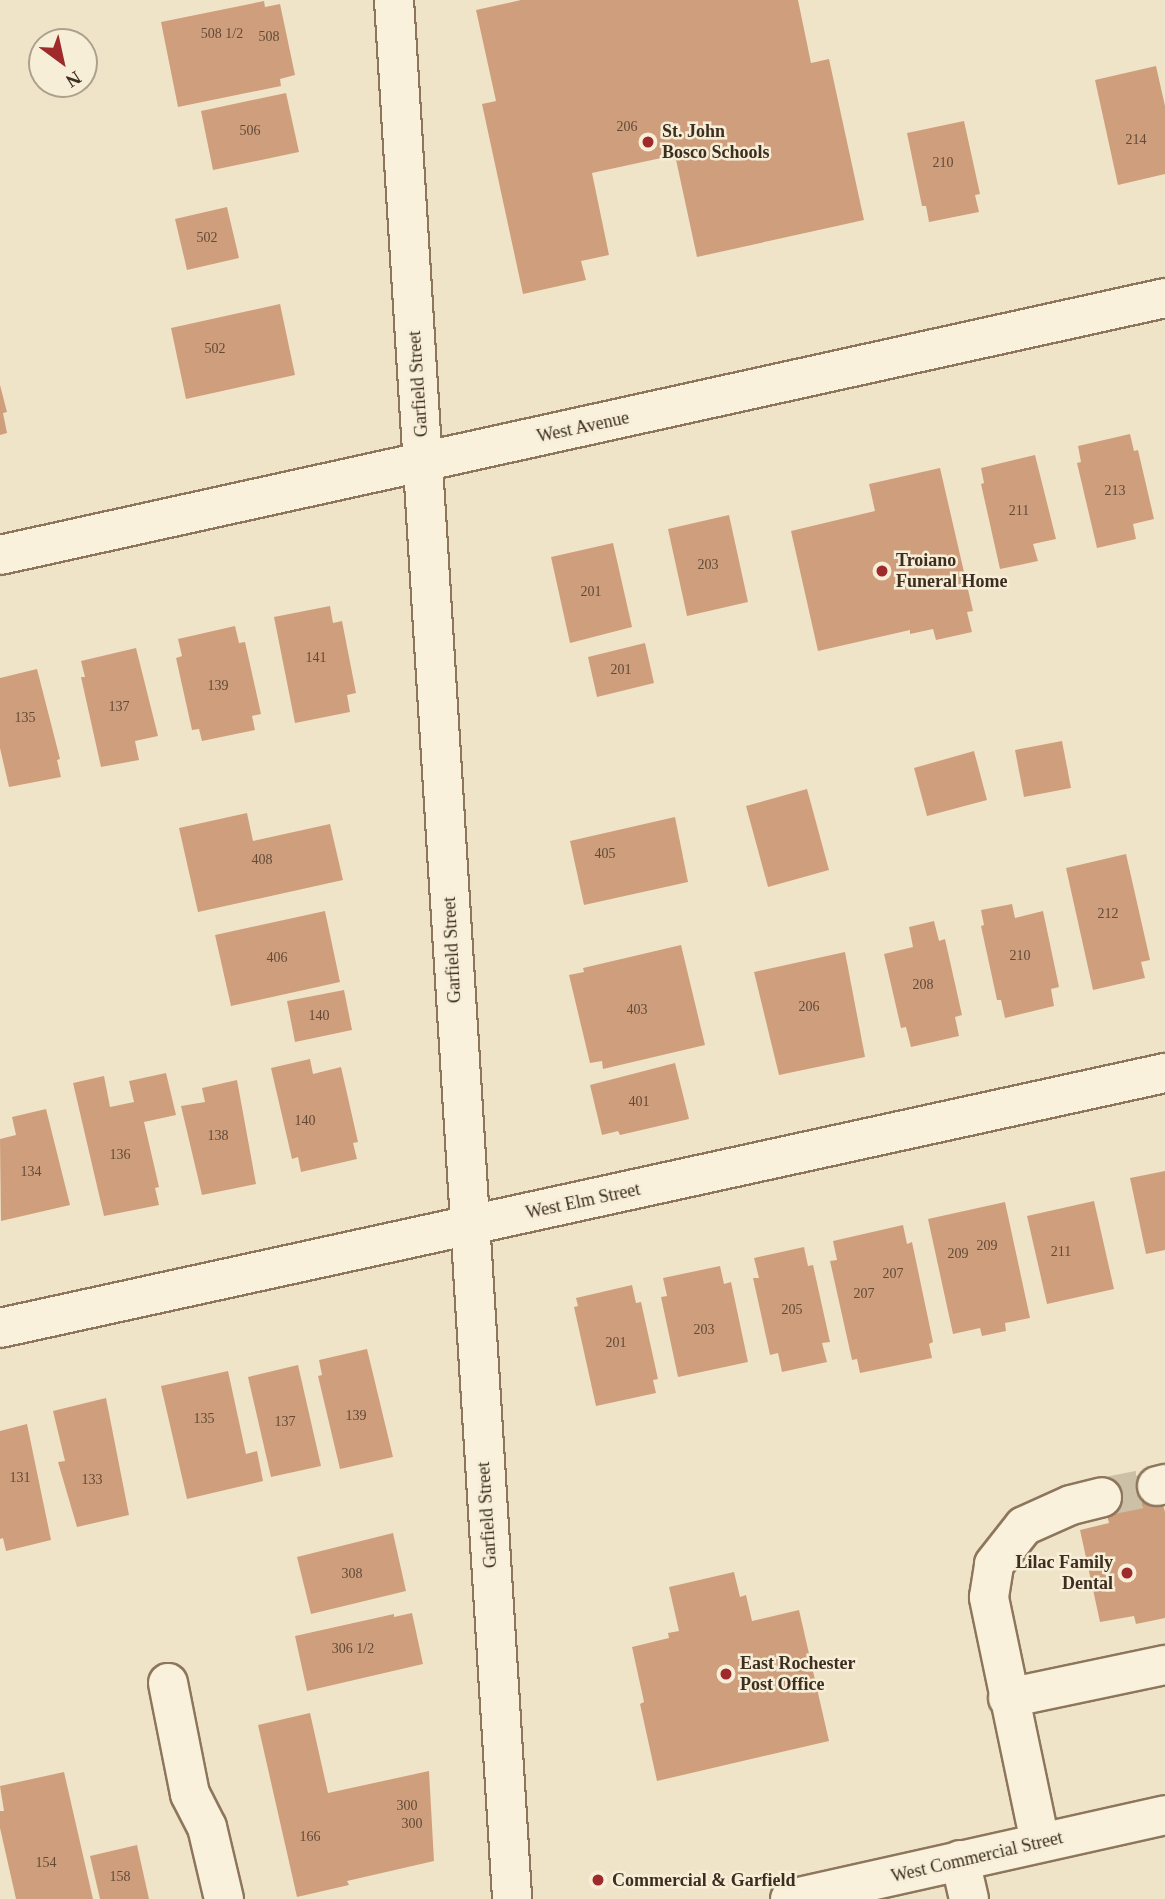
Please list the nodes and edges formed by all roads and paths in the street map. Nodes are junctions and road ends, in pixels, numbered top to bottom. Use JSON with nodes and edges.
{"nodes":[{"id":1,"x":394,"y":0,"type":"edge"},
{"id":2,"x":1165,"y":298,"type":"edge"},
{"id":3,"x":423,"y":463,"type":"junction"},
{"id":4,"x":0,"y":555,"type":"edge"},
{"id":5,"x":1165,"y":1073,"type":"edge"},
{"id":6,"x":469,"y":1227,"type":"junction"},
{"id":7,"x":0,"y":1328,"type":"edge"},
{"id":8,"x":1102,"y":1497,"type":"tunnel mouth"},
{"id":9,"x":1165,"y":1665,"type":"edge"},
{"id":10,"x":168,"y":1683,"type":"dead end"},
{"id":11,"x":1008,"y":1699,"type":"junction"},
{"id":12,"x":1165,"y":1815,"type":"edge"},
{"id":13,"x":1040,"y":1842,"type":"junction"},
{"id":14,"x":960,"y":1860,"type":"junction"},
{"id":15,"x":223,"y":1899,"type":"edge"},
{"id":16,"x":512,"y":1899,"type":"edge"},
{"id":17,"x":790,"y":1899,"type":"edge"},
{"id":18,"x":969,"y":1899,"type":"edge"}],
"edges":[{"from":1,"to":3,"type":"street","name":"Garfield Street"},
{"from":2,"to":3,"type":"street","name":"West Avenue"},
{"from":3,"to":4,"type":"street","name":"West Avenue"},
{"from":3,"to":6,"type":"street","name":"Garfield Street"},
{"from":5,"to":6,"type":"street","name":"West Elm Street"},
{"from":6,"to":7,"type":"street","name":"West Elm Street"},
{"from":6,"to":16,"type":"street","name":"Garfield Street"},
{"from":8,"to":11,"type":"street"},
{"from":9,"to":11,"type":"street"},
{"from":10,"to":15,"type":"street"},
{"from":11,"to":13,"type":"street"},
{"from":12,"to":13,"type":"street","name":"West Commercial Street"},
{"from":13,"to":14,"type":"street","name":"West Commercial Street"},
{"from":14,"to":17,"type":"street","name":"West Commercial Street"},
{"from":14,"to":18,"type":"street"}]}
